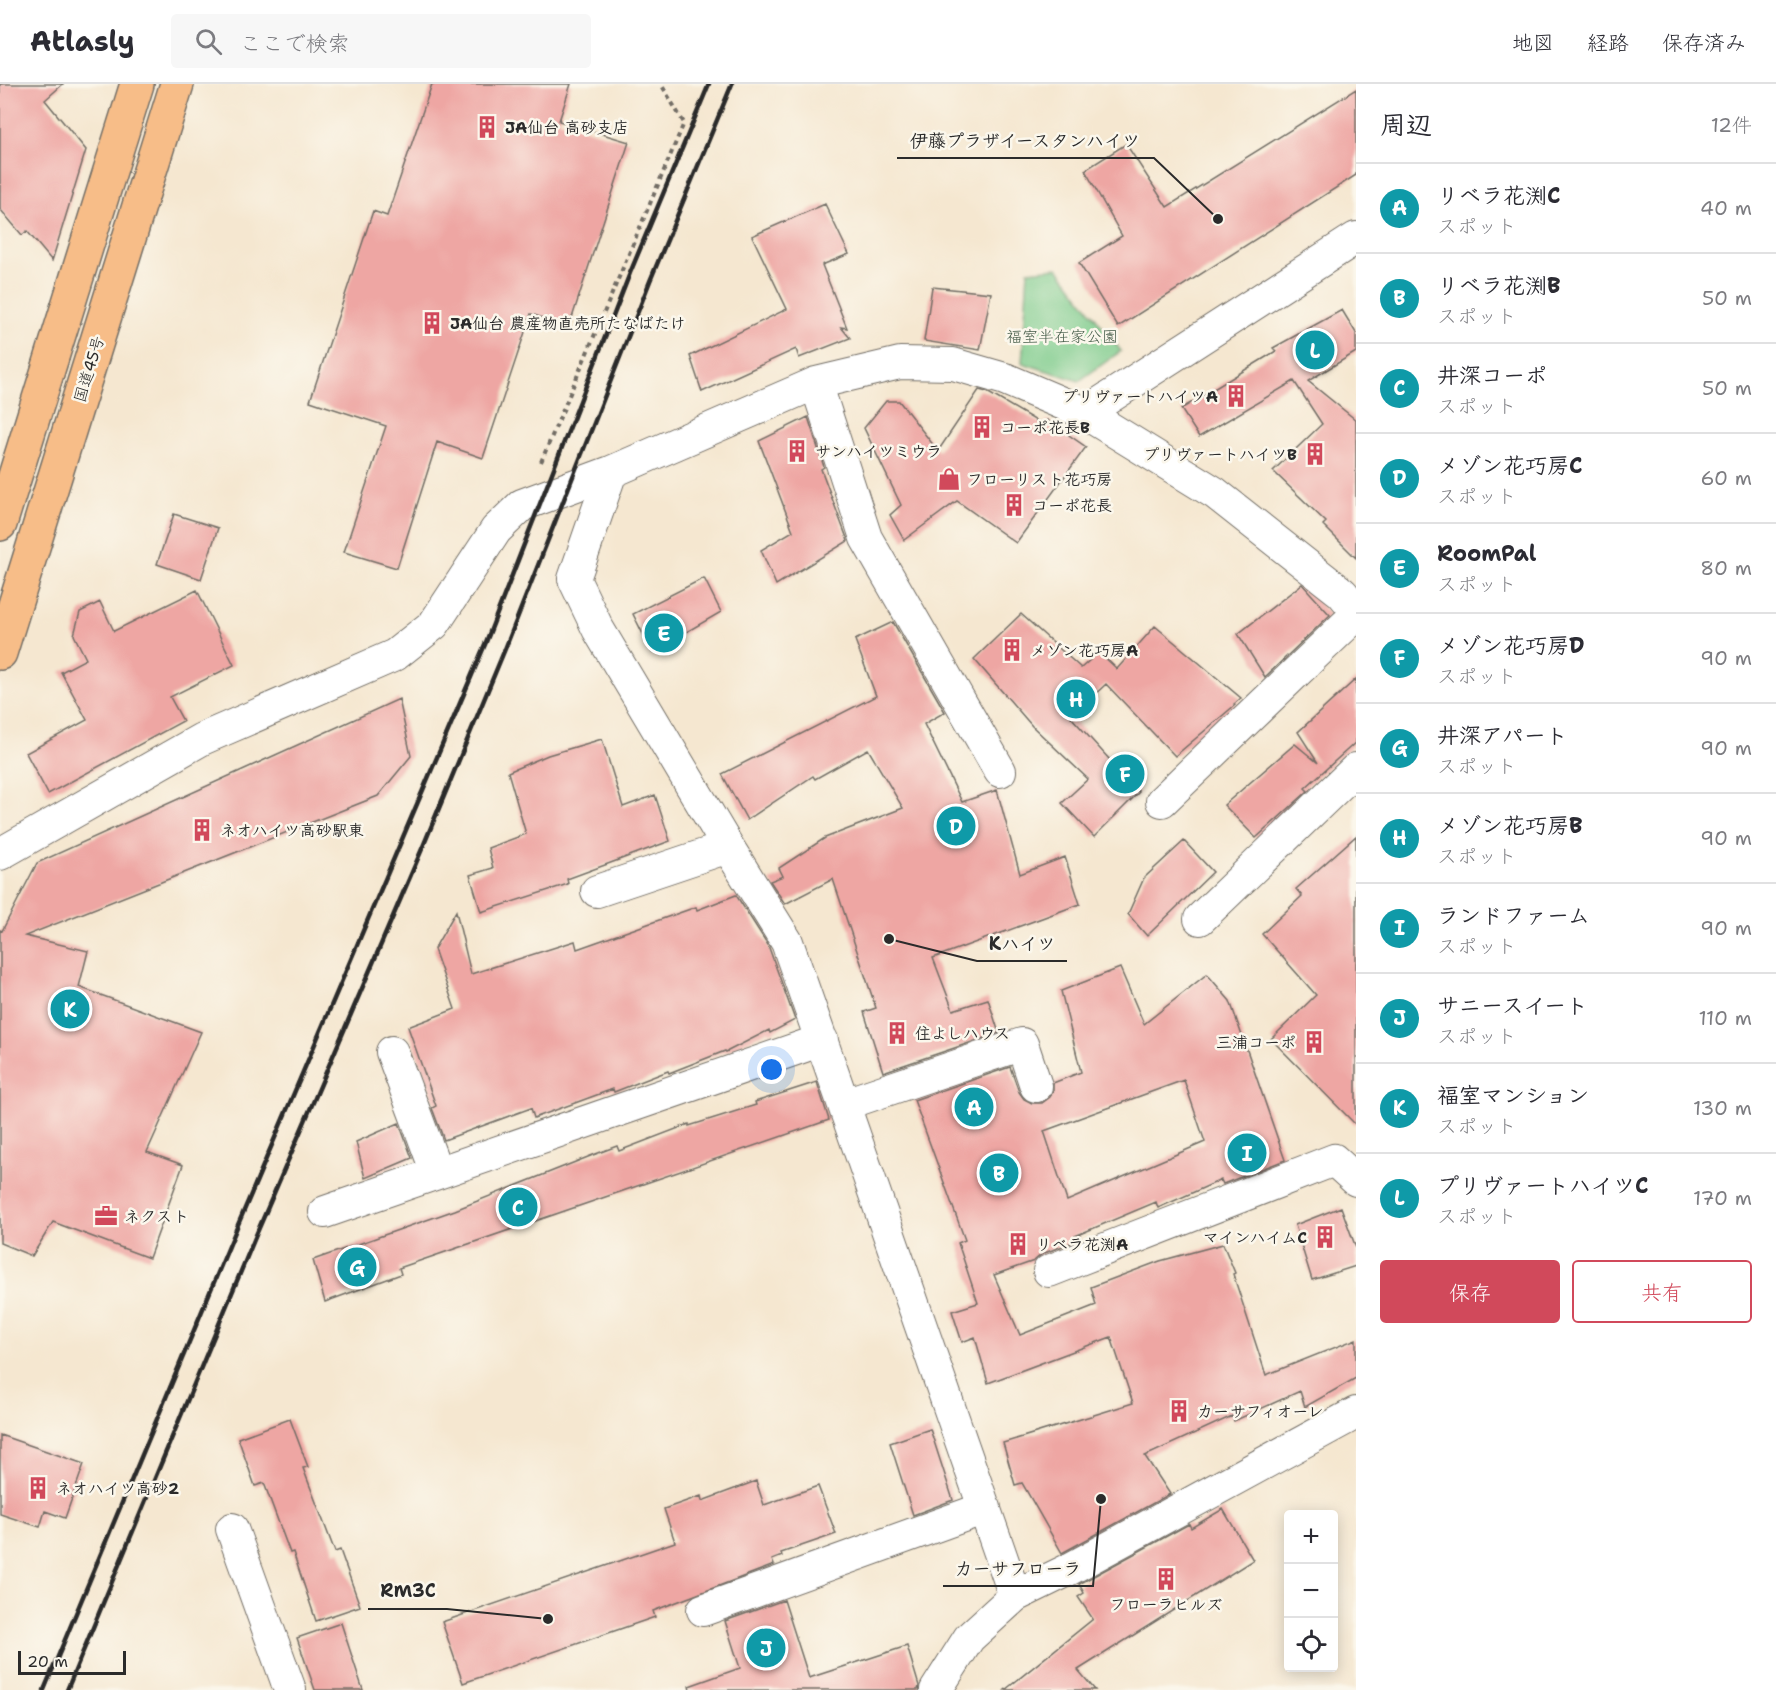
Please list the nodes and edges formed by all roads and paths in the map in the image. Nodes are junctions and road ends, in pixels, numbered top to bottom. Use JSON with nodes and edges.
{"nodes":[{"id":1,"x":137,"y":84,"type":"edge"},
{"id":2,"x":177,"y":84,"type":"edge"},
{"id":3,"x":661,"y":84,"type":"edge"},
{"id":4,"x":1356,"y":238,"type":"edge"},
{"id":5,"x":816,"y":383,"type":"junction"},
{"id":6,"x":1084,"y":413,"type":"junction"},
{"id":7,"x":611,"y":472,"type":"junction"},
{"id":8,"x":522,"y":506,"type":"junction"},
{"id":9,"x":0,"y":524,"type":"edge"},
{"id":10,"x":1352,"y":599,"type":"edge"},
{"id":11,"x":0,"y":653,"type":"edge"},
{"id":12,"x":1356,"y":769,"type":"edge"},
{"id":13,"x":1000,"y":771,"type":"dead end"},
{"id":14,"x":1162,"y":801,"type":"dead end"},
{"id":15,"x":728,"y":847,"type":"junction"},
{"id":16,"x":0,"y":854,"type":"edge"},
{"id":17,"x":597,"y":891,"type":"dead end"},
{"id":18,"x":1200,"y":919,"type":"dead end"},
{"id":19,"x":822,"y":1040,"type":"junction"},
{"id":20,"x":392,"y":1052,"type":"dead end"},
{"id":21,"x":1036,"y":1086,"type":"dead end"},
{"id":22,"x":845,"y":1104,"type":"junction"},
{"id":23,"x":437,"y":1173,"type":"junction"},
{"id":24,"x":1356,"y":1180,"type":"edge"},
{"id":25,"x":325,"y":1212,"type":"dead end"},
{"id":26,"x":1049,"y":1271,"type":"dead end"},
{"id":27,"x":1356,"y":1413,"type":"edge"},
{"id":28,"x":985,"y":1508,"type":"junction"},
{"id":29,"x":232,"y":1529,"type":"dead end"},
{"id":30,"x":1015,"y":1596,"type":"junction"},
{"id":31,"x":703,"y":1610,"type":"dead end"},
{"id":32,"x":290,"y":1690,"type":"edge"},
{"id":33,"x":936,"y":1690,"type":"edge"}],
"edges":[{"from":1,"to":9,"type":"highway"},
{"from":2,"to":11,"type":"highway","name":"国道45号"},
{"from":3,"to":8,"type":"path"},
{"from":4,"to":6,"type":"street"},
{"from":5,"to":6,"type":"street"},
{"from":5,"to":7,"type":"street"},
{"from":5,"to":13,"type":"street"},
{"from":6,"to":10,"type":"street"},
{"from":7,"to":8,"type":"street"},
{"from":7,"to":15,"type":"street"},
{"from":8,"to":16,"type":"street"},
{"from":10,"to":14,"type":"street"},
{"from":12,"to":18,"type":"street"},
{"from":15,"to":17,"type":"street"},
{"from":15,"to":19,"type":"street"},
{"from":19,"to":22,"type":"street"},
{"from":19,"to":23,"type":"street"},
{"from":20,"to":23,"type":"street"},
{"from":21,"to":22,"type":"street"},
{"from":22,"to":28,"type":"street"},
{"from":23,"to":25,"type":"street"},
{"from":24,"to":26,"type":"street"},
{"from":27,"to":30,"type":"street"},
{"from":28,"to":30,"type":"street"},
{"from":28,"to":31,"type":"street"},
{"from":29,"to":32,"type":"street"},
{"from":30,"to":33,"type":"street"}]}
